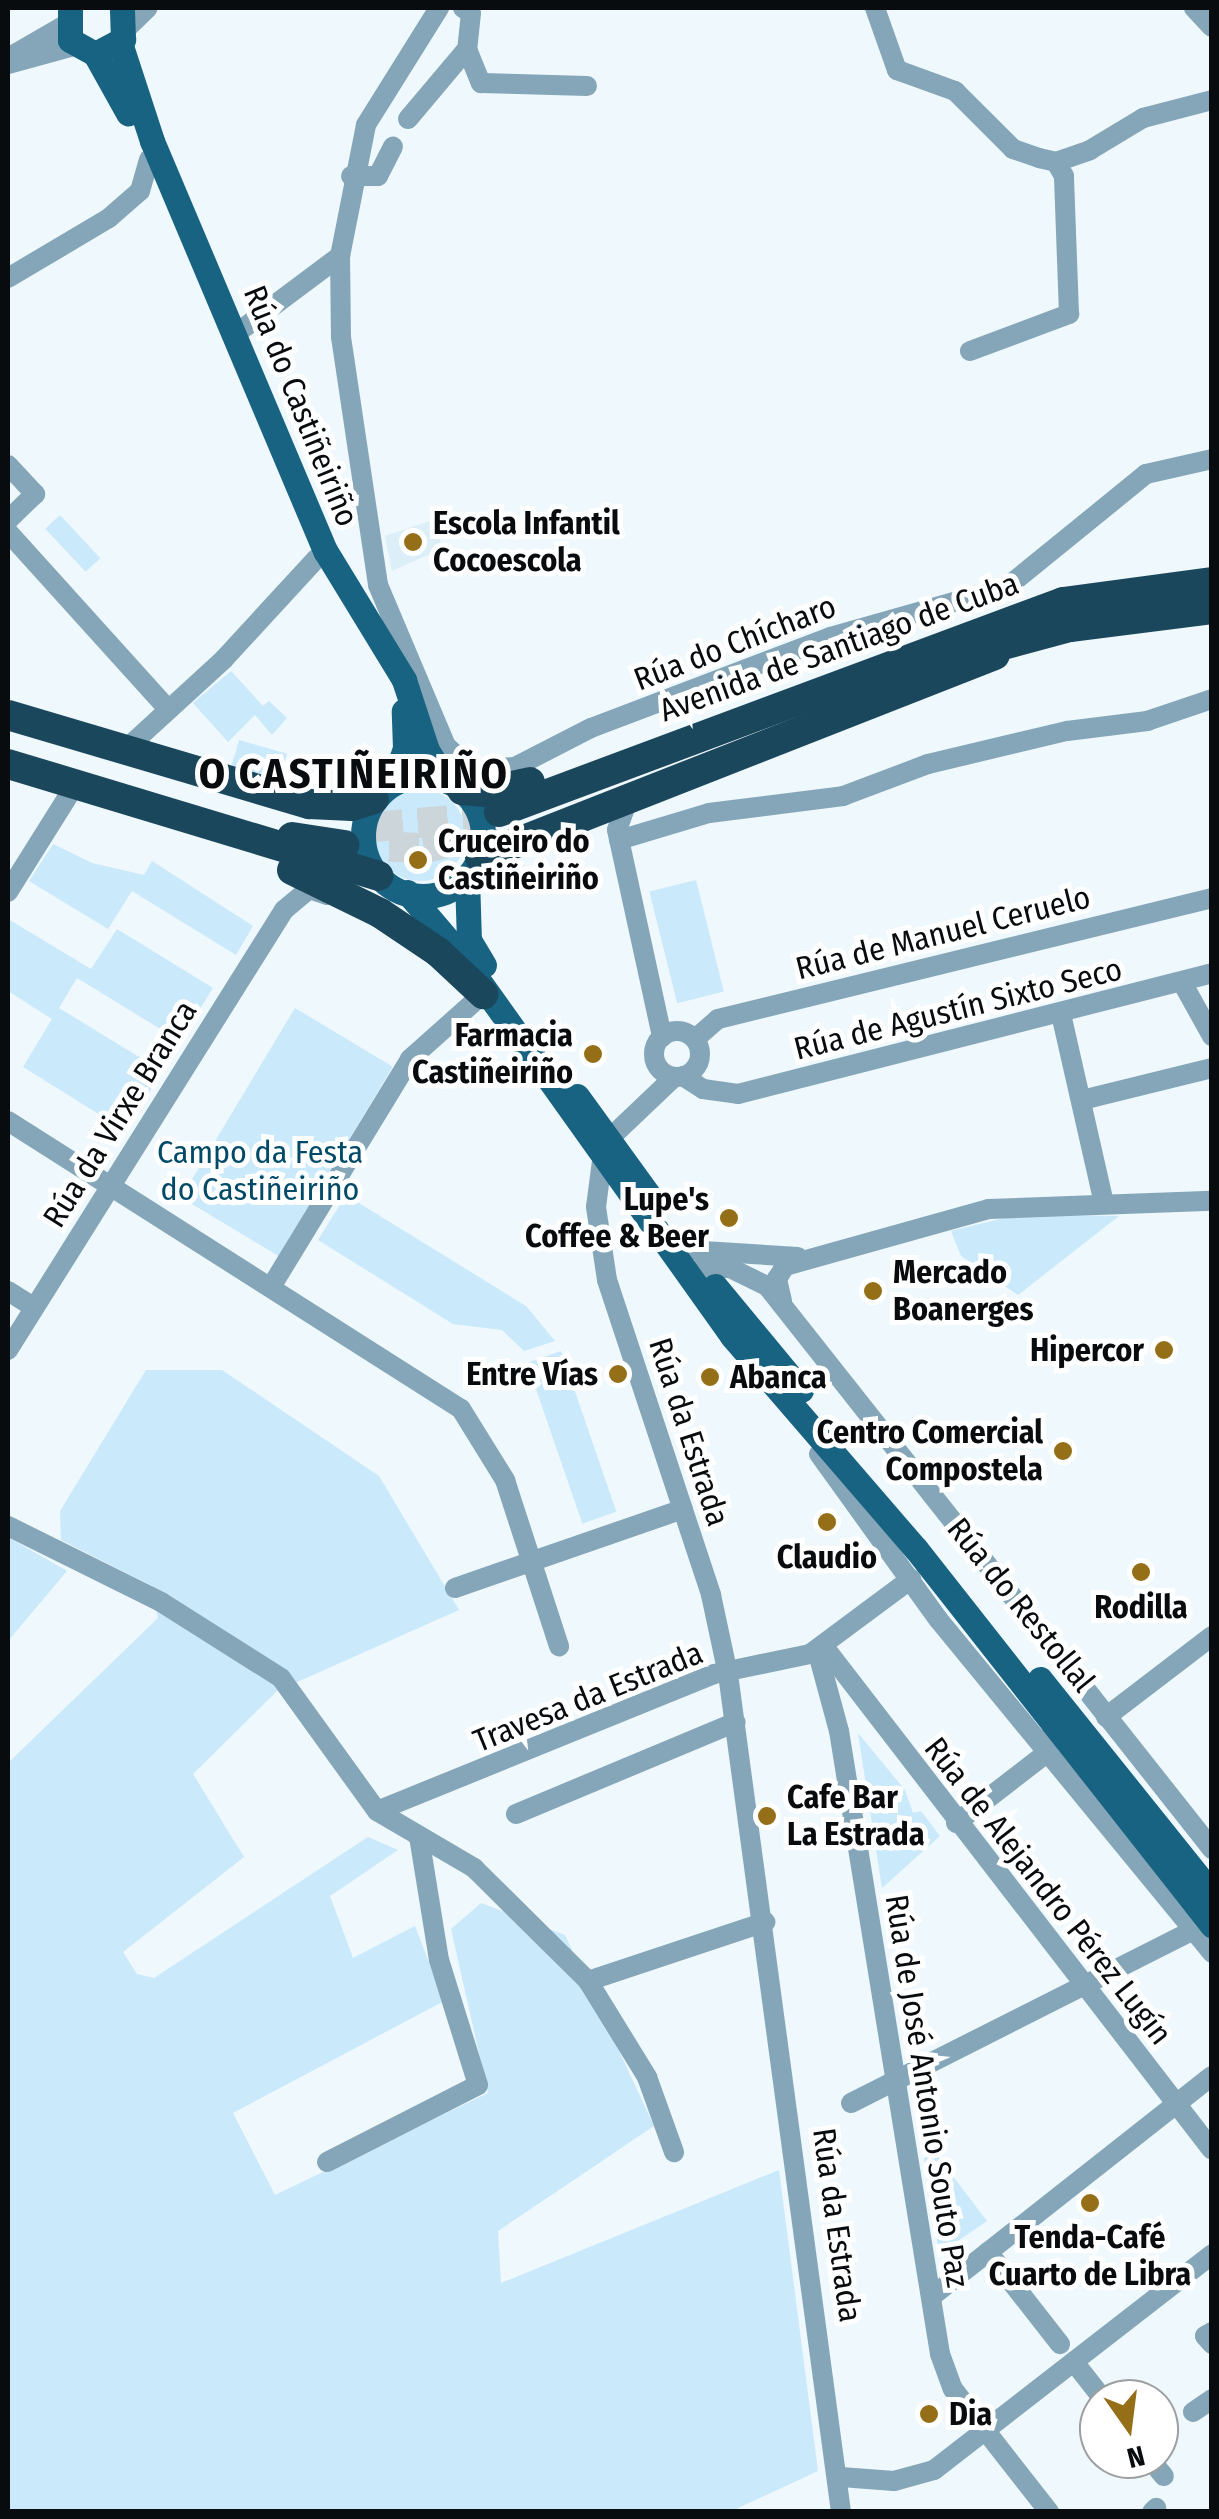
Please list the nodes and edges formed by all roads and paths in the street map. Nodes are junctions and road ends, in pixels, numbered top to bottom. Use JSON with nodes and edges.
{"nodes":[{"id":1,"x":148,"y":8,"type":"edge"},
{"id":2,"x":439,"y":8,"type":"edge"},
{"id":3,"x":463,"y":8,"type":"edge"},
{"id":4,"x":874,"y":8,"type":"edge"},
{"id":5,"x":1194,"y":8,"type":"edge"},
{"id":6,"x":123,"y":27,"type":"edge"},
{"id":7,"x":1212,"y":27,"type":"edge"},
{"id":8,"x":76,"y":33,"type":"edge"},
{"id":9,"x":468,"y":48,"type":"junction"},
{"id":10,"x":8,"y":61,"type":"edge"},
{"id":11,"x":587,"y":86,"type":"dead end"},
{"id":12,"x":1212,"y":100,"type":"edge"},
{"id":13,"x":408,"y":119,"type":"dead end"},
{"id":14,"x":393,"y":148,"type":"dead end"},
{"id":15,"x":149,"y":159,"type":"junction"},
{"id":16,"x":1056,"y":162,"type":"junction"},
{"id":17,"x":351,"y":176,"type":"junction"},
{"id":18,"x":140,"y":191,"type":"junction"},
{"id":19,"x":168,"y":206,"type":"junction"},
{"id":20,"x":340,"y":256,"type":"junction"},
{"id":21,"x":194,"y":266,"type":"junction"},
{"id":22,"x":8,"y":278,"type":"edge"},
{"id":23,"x":230,"y":324,"type":"junction"},
{"id":24,"x":970,"y":351,"type":"dead end"},
{"id":25,"x":237,"y":366,"type":"junction"},
{"id":26,"x":1212,"y":459,"type":"edge"},
{"id":27,"x":8,"y":464,"type":"edge"},
{"id":28,"x":8,"y":520,"type":"edge"},
{"id":29,"x":8,"y":532,"type":"edge"},
{"id":30,"x":317,"y":558,"type":"junction"},
{"id":31,"x":1212,"y":582,"type":"edge"},
{"id":32,"x":1063,"y":602,"type":"junction"},
{"id":33,"x":1212,"y":609,"type":"edge"},
{"id":34,"x":1034,"y":637,"type":"junction"},
{"id":35,"x":1212,"y":699,"type":"edge"},
{"id":36,"x":168,"y":709,"type":"junction"},
{"id":37,"x":8,"y":716,"type":"edge"},
{"id":38,"x":8,"y":732,"type":"edge"},
{"id":39,"x":8,"y":747,"type":"edge"},
{"id":40,"x":127,"y":748,"type":"junction"},
{"id":41,"x":8,"y":764,"type":"edge"},
{"id":42,"x":464,"y":781,"type":"junction"},
{"id":43,"x":75,"y":785,"type":"junction"},
{"id":44,"x":383,"y":791,"type":"junction"},
{"id":45,"x":629,"y":797,"type":"junction"},
{"id":46,"x":190,"y":822,"type":"junction"},
{"id":47,"x":618,"y":835,"type":"junction"},
{"id":48,"x":274,"y":862,"type":"junction"},
{"id":49,"x":473,"y":868,"type":"junction"},
{"id":50,"x":378,"y":876,"type":"junction"},
{"id":51,"x":8,"y":892,"type":"edge"},
{"id":52,"x":407,"y":892,"type":"junction"},
{"id":53,"x":1212,"y":898,"type":"edge"},
{"id":54,"x":284,"y":910,"type":"junction"},
{"id":55,"x":412,"y":934,"type":"junction"},
{"id":56,"x":1212,"y":972,"type":"edge"},
{"id":57,"x":1183,"y":984,"type":"junction"},
{"id":58,"x":483,"y":994,"type":"junction"},
{"id":59,"x":1061,"y":1014,"type":"junction"},
{"id":60,"x":679,"y":1036,"type":"junction"},
{"id":61,"x":1212,"y":1036,"type":"edge"},
{"id":62,"x":1212,"y":1068,"type":"edge"},
{"id":63,"x":674,"y":1074,"type":"junction"},
{"id":64,"x":1082,"y":1100,"type":"junction"},
{"id":65,"x":8,"y":1122,"type":"edge"},
{"id":66,"x":606,"y":1150,"type":"junction"},
{"id":67,"x":111,"y":1186,"type":"junction"},
{"id":68,"x":1212,"y":1201,"type":"edge"},
{"id":69,"x":1104,"y":1203,"type":"junction"},
{"id":70,"x":839,"y":1250,"type":"junction"},
{"id":71,"x":694,"y":1259,"type":"junction"},
{"id":72,"x":271,"y":1287,"type":"junction"},
{"id":73,"x":8,"y":1291,"type":"edge"},
{"id":74,"x":782,"y":1304,"type":"junction"},
{"id":75,"x":34,"y":1307,"type":"junction"},
{"id":76,"x":732,"y":1336,"type":"junction"},
{"id":77,"x":8,"y":1350,"type":"edge"},
{"id":78,"x":683,"y":1509,"type":"junction"},
{"id":79,"x":8,"y":1526,"type":"edge"},
{"id":80,"x":531,"y":1562,"type":"junction"},
{"id":81,"x":911,"y":1579,"type":"junction"},
{"id":82,"x":454,"y":1588,"type":"dead end"},
{"id":83,"x":955,"y":1624,"type":"dead end"},
{"id":84,"x":1212,"y":1636,"type":"edge"},
{"id":85,"x":559,"y":1646,"type":"dead end"},
{"id":86,"x":821,"y":1647,"type":"junction"},
{"id":87,"x":728,"y":1674,"type":"junction"},
{"id":88,"x":850,"y":1685,"type":"junction"},
{"id":89,"x":1030,"y":1692,"type":"junction"},
{"id":90,"x":874,"y":1715,"type":"junction"},
{"id":91,"x":1106,"y":1718,"type":"junction"},
{"id":92,"x":1037,"y":1720,"type":"junction"},
{"id":93,"x":736,"y":1722,"type":"junction"},
{"id":94,"x":841,"y":1723,"type":"junction"},
{"id":95,"x":1064,"y":1751,"type":"junction"},
{"id":96,"x":1079,"y":1788,"type":"junction"},
{"id":97,"x":1113,"y":1802,"type":"junction"},
{"id":98,"x":377,"y":1812,"type":"junction"},
{"id":99,"x":516,"y":1814,"type":"dead end"},
{"id":100,"x":956,"y":1823,"type":"junction"},
{"id":101,"x":418,"y":1837,"type":"junction"},
{"id":102,"x":1212,"y":1849,"type":"edge"},
{"id":103,"x":1212,"y":1894,"type":"edge"},
{"id":104,"x":765,"y":1922,"type":"junction"},
{"id":105,"x":1202,"y":1927,"type":"edge"},
{"id":106,"x":1212,"y":1953,"type":"edge"},
{"id":107,"x":588,"y":1982,"type":"junction"},
{"id":108,"x":1083,"y":1987,"type":"junction"},
{"id":109,"x":1212,"y":2076,"type":"edge"},
{"id":110,"x":892,"y":2081,"type":"junction"},
{"id":111,"x":851,"y":2102,"type":"dead end"},
{"id":112,"x":1175,"y":2106,"type":"junction"},
{"id":113,"x":1212,"y":2150,"type":"edge"},
{"id":114,"x":674,"y":2152,"type":"dead end"},
{"id":115,"x":327,"y":2162,"type":"dead end"},
{"id":116,"x":988,"y":2252,"type":"junction"},
{"id":117,"x":1212,"y":2254,"type":"edge"},
{"id":118,"x":930,"y":2296,"type":"junction"},
{"id":119,"x":1060,"y":2344,"type":"dead end"},
{"id":120,"x":1074,"y":2362,"type":"junction"},
{"id":121,"x":1087,"y":2379,"type":"edge"},
{"id":122,"x":1212,"y":2399,"type":"edge"},
{"id":123,"x":1193,"y":2412,"type":"dead end"},
{"id":124,"x":986,"y":2432,"type":"junction"},
{"id":125,"x":841,"y":2478,"type":"junction"},
{"id":126,"x":841,"y":2512,"type":"edge"},
{"id":127,"x":1049,"y":2512,"type":"edge"}],
"edges":[{"from":1,"to":6,"type":"street"},
{"from":2,"to":17,"type":"street","name":"Rúa do Castiñeiriño"},
{"from":3,"to":9,"type":"street"},
{"from":4,"to":16,"type":"street"},
{"from":5,"to":7,"type":"street"},
{"from":6,"to":8,"type":"main road"},
{"from":6,"to":23,"type":"main road","name":"Rúa do Castiñeiriño"},
{"from":8,"to":10,"type":"street"},
{"from":8,"to":15,"type":"main road","name":"Rúa do Castiñeiriño"},
{"from":9,"to":11,"type":"street"},
{"from":9,"to":13,"type":"street"},
{"from":12,"to":16,"type":"street"},
{"from":14,"to":17,"type":"street"},
{"from":15,"to":18,"type":"street"},
{"from":15,"to":19,"type":"main road","name":"Rúa do Castiñeiriño"},
{"from":16,"to":24,"type":"street"},
{"from":17,"to":20,"type":"street","name":"Rúa do Castiñeiriño"},
{"from":18,"to":19,"type":"street"},
{"from":18,"to":22,"type":"street"},
{"from":19,"to":21,"type":"main road","name":"Rúa do Castiñeiriño"},
{"from":20,"to":23,"type":"street"},
{"from":20,"to":42,"type":"street","name":"Rúa do Castiñeiriño"},
{"from":21,"to":23,"type":"main road"},
{"from":21,"to":25,"type":"main road","name":"Rúa do Castiñeiriño"},
{"from":23,"to":25,"type":"main road"},
{"from":23,"to":42,"type":"main road","name":"Rúa do Castiñeiriño"},
{"from":25,"to":30,"type":"main road","name":"Rúa do Castiñeiriño"},
{"from":26,"to":42,"type":"street","name":"Rúa do Chícharo"},
{"from":27,"to":28,"type":"street"},
{"from":29,"to":36,"type":"street"},
{"from":30,"to":36,"type":"street"},
{"from":30,"to":44,"type":"main road","name":"Rúa do Castiñeiriño"},
{"from":31,"to":32,"type":"highway","name":"Avenida de Santiago de Cuba"},
{"from":32,"to":34,"type":"highway","name":"Avenida de Santiago de Cuba"},
{"from":32,"to":42,"type":"highway"},
{"from":33,"to":34,"type":"highway","name":"Avenida de Santiago de Cuba"},
{"from":34,"to":45,"type":"highway"},
{"from":35,"to":47,"type":"street"},
{"from":36,"to":40,"type":"street"},
{"from":37,"to":40,"type":"highway"},
{"from":38,"to":39,"type":"highway"},
{"from":40,"to":44,"type":"highway"},
{"from":41,"to":43,"type":"highway"},
{"from":42,"to":44,"type":"main road"},
{"from":42,"to":49,"type":"main road","name":"Rúa do Castiñeiriño"},
{"from":43,"to":46,"type":"highway"},
{"from":43,"to":51,"type":"street"},
{"from":44,"to":50,"type":"main road","name":"Rúa do Castiñeiriño"},
{"from":45,"to":47,"type":"street"},
{"from":45,"to":49,"type":"highway"},
{"from":46,"to":48,"type":"highway"},
{"from":46,"to":50,"type":"highway"},
{"from":47,"to":49,"type":"street"},
{"from":47,"to":60,"type":"street"},
{"from":48,"to":54,"type":"street"},
{"from":48,"to":55,"type":"highway"},
{"from":49,"to":52,"type":"main road"},
{"from":49,"to":66,"type":"main road","name":"Rúa do Castiñeiriño"},
{"from":50,"to":52,"type":"main road","name":"Rúa do Castiñeiriño"},
{"from":52,"to":58,"type":"main road","name":"Rúa do Castiñeiriño"},
{"from":53,"to":60,"type":"street","name":"Rúa de Manuel Ceruelo"},
{"from":54,"to":55,"type":"street"},
{"from":54,"to":67,"type":"street","name":"Rúa da Virxe Branca"},
{"from":55,"to":58,"type":"highway"},
{"from":56,"to":57,"type":"street","name":"Rúa de Agustín Sixto Seco"},
{"from":57,"to":59,"type":"street","name":"Rúa de Agustín Sixto Seco"},
{"from":57,"to":61,"type":"street"},
{"from":58,"to":66,"type":"main road","name":"Rúa do Castiñeiriño"},
{"from":58,"to":72,"type":"street"},
{"from":59,"to":63,"type":"street","name":"Rúa de Agustín Sixto Seco"},
{"from":59,"to":64,"type":"street"},
{"from":60,"to":63,"type":"street"},
{"from":60,"to":63,"type":"street"},
{"from":62,"to":64,"type":"street"},
{"from":63,"to":66,"type":"street"},
{"from":64,"to":69,"type":"street"},
{"from":65,"to":67,"type":"street"},
{"from":66,"to":71,"type":"main road","name":"Rúa do Castiñeiriño"},
{"from":66,"to":76,"type":"main road","name":"Rúa do Restollal"},
{"from":66,"to":78,"type":"street","name":"Rúa da Estrada"},
{"from":67,"to":72,"type":"street"},
{"from":67,"to":75,"type":"street","name":"Rúa da Virxe Branca"},
{"from":68,"to":69,"type":"street"},
{"from":69,"to":70,"type":"street"},
{"from":70,"to":71,"type":"street"},
{"from":70,"to":74,"type":"street"},
{"from":71,"to":74,"type":"street","name":"Rúa do Restollal"},
{"from":71,"to":103,"type":"main road","name":"Rúa do Restollal"},
{"from":72,"to":80,"type":"street"},
{"from":73,"to":75,"type":"street"},
{"from":74,"to":91,"type":"street","name":"Rúa do Restollal"},
{"from":75,"to":77,"type":"street","name":"Rúa da Virxe Branca"},
{"from":76,"to":81,"type":"street","name":"Rúa do Restollal"},
{"from":76,"to":89,"type":"main road","name":"Rúa do Restollal"},
{"from":78,"to":80,"type":"street"},
{"from":78,"to":87,"type":"street","name":"Rúa da Estrada"},
{"from":79,"to":98,"type":"street"},
{"from":80,"to":82,"type":"street"},
{"from":80,"to":85,"type":"street"},
{"from":81,"to":86,"type":"street","name":"Travesa da Estrada"},
{"from":81,"to":95,"type":"street","name":"Rúa do Restollal"},
{"from":83,"to":92,"type":"street","name":"Rúa do Restollal"},
{"from":84,"to":91,"type":"street"},
{"from":86,"to":87,"type":"street","name":"Travesa da Estrada"},
{"from":86,"to":88,"type":"street","name":"Rúa de Alejandro Pérez Lugín"},
{"from":86,"to":94,"type":"street","name":"Rúa de José Antonio Souto Paz"},
{"from":87,"to":93,"type":"street","name":"Rúa da Estrada"},
{"from":87,"to":98,"type":"street","name":"Travesa da Estrada"},
{"from":88,"to":90,"type":"street","name":"Rúa de Alejandro Pérez Lugín"},
{"from":88,"to":94,"type":"street"},
{"from":89,"to":92,"type":"street","name":"Rúa do Restollal"},
{"from":89,"to":95,"type":"main road","name":"Rúa do Restollal"},
{"from":90,"to":94,"type":"street"},
{"from":90,"to":100,"type":"street","name":"Rúa de Alejandro Pérez Lugín"},
{"from":91,"to":102,"type":"street","name":"Rúa do Restollal"},
{"from":92,"to":95,"type":"street","name":"Rúa do Restollal"},
{"from":93,"to":99,"type":"street"},
{"from":93,"to":104,"type":"street","name":"Rúa da Estrada"},
{"from":94,"to":110,"type":"street","name":"Rúa de José Antonio Souto Paz"},
{"from":95,"to":96,"type":"street","name":"Rúa do Restollal"},
{"from":95,"to":97,"type":"main road","name":"Rúa do Restollal"},
{"from":95,"to":100,"type":"street"},
{"from":96,"to":97,"type":"street","name":"Rúa do Restollal"},
{"from":96,"to":105,"type":"street","name":"Rúa do Restollal"},
{"from":97,"to":105,"type":"main road","name":"Rúa do Restollal"},
{"from":98,"to":101,"type":"street"},
{"from":100,"to":108,"type":"street","name":"Rúa de Alejandro Pérez Lugín"},
{"from":101,"to":107,"type":"street"},
{"from":101,"to":115,"type":"street"},
{"from":104,"to":107,"type":"street"},
{"from":104,"to":125,"type":"street","name":"Rúa da Estrada"},
{"from":105,"to":106,"type":"street","name":"Rúa do Restollal"},
{"from":105,"to":108,"type":"street"},
{"from":107,"to":114,"type":"street"},
{"from":108,"to":110,"type":"street"},
{"from":108,"to":112,"type":"street","name":"Rúa de Alejandro Pérez Lugín"},
{"from":109,"to":112,"type":"street"},
{"from":110,"to":111,"type":"street"},
{"from":110,"to":118,"type":"street","name":"Rúa de José Antonio Souto Paz"},
{"from":112,"to":113,"type":"street","name":"Rúa de Alejandro Pérez Lugín"},
{"from":112,"to":116,"type":"street"},
{"from":116,"to":118,"type":"street"},
{"from":116,"to":119,"type":"street"},
{"from":117,"to":120,"type":"street"},
{"from":118,"to":124,"type":"street","name":"Rúa de José Antonio Souto Paz"},
{"from":120,"to":121,"type":"street"},
{"from":120,"to":124,"type":"street"},
{"from":122,"to":123,"type":"street"},
{"from":124,"to":125,"type":"street"},
{"from":124,"to":127,"type":"street","name":"Rúa de José Antonio Souto Paz"},
{"from":125,"to":126,"type":"street","name":"Rúa da Estrada"}]}
